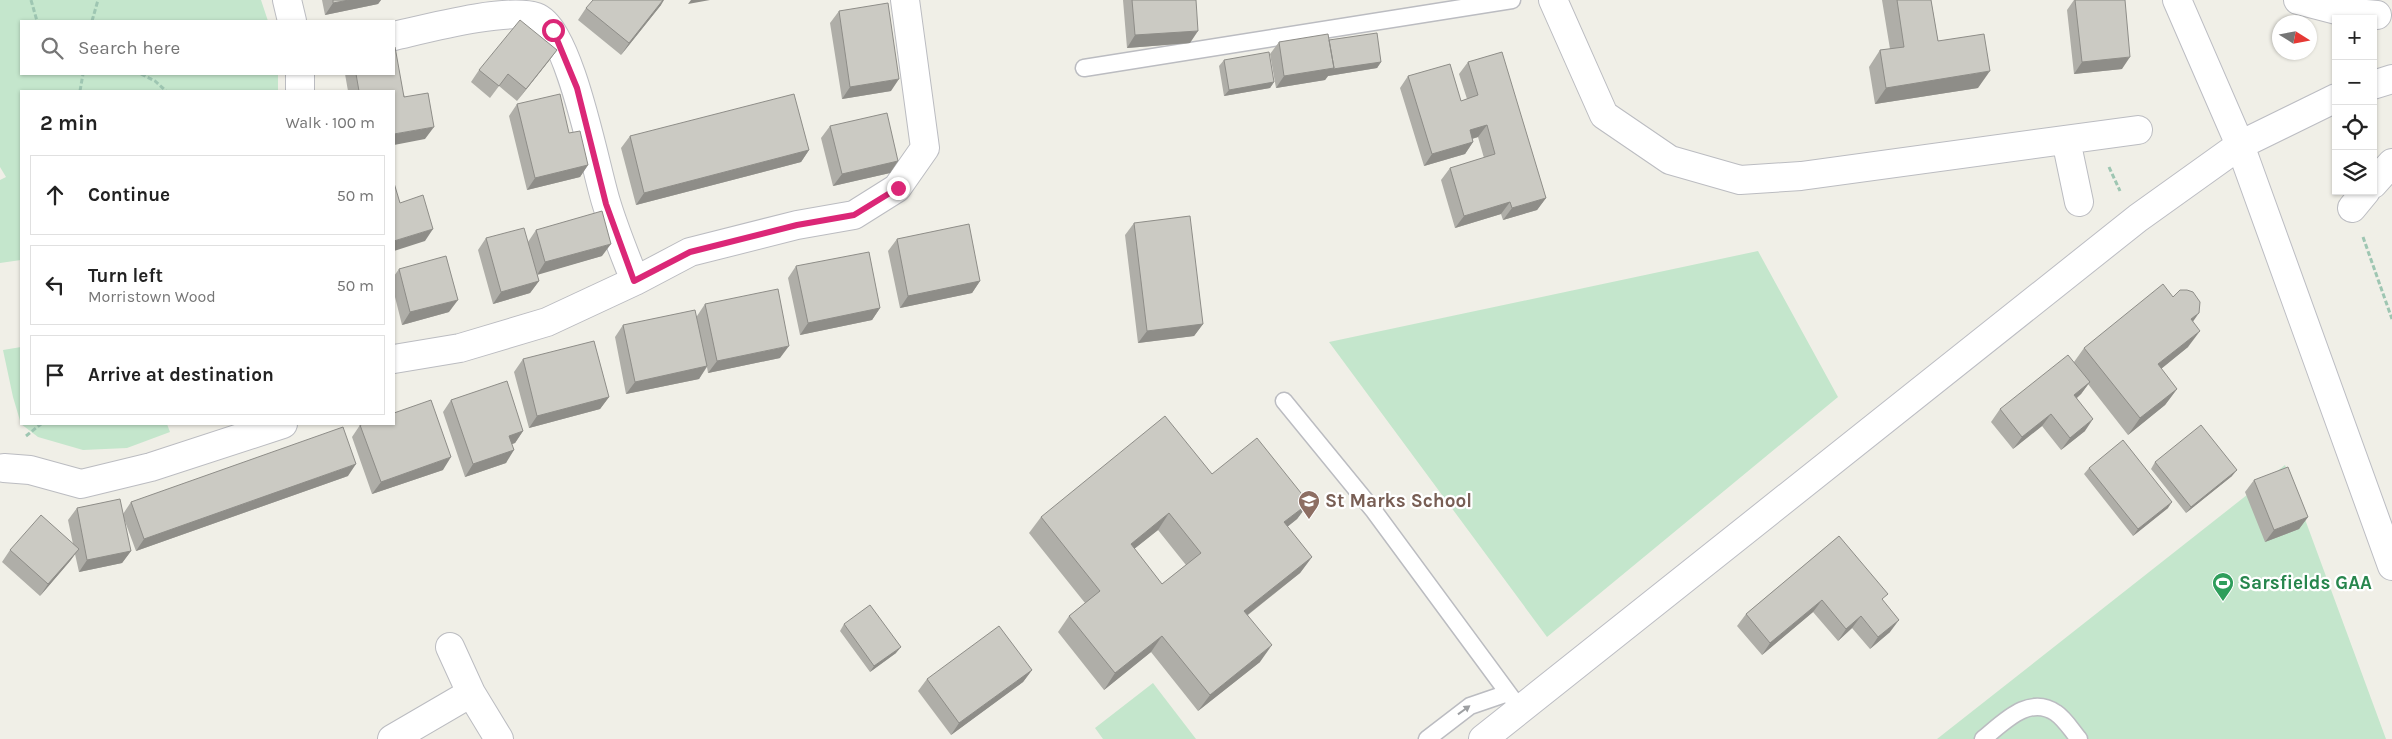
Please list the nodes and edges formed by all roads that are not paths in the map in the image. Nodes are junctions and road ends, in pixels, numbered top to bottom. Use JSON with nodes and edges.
{"nodes":[{"id":1,"x":287,"y":0,"type":"edge"},
{"id":2,"x":905,"y":0,"type":"edge"},
{"id":3,"x":1512,"y":0,"type":"edge"},
{"id":4,"x":1553,"y":0,"type":"edge"},
{"id":5,"x":2176,"y":0,"type":"edge"},
{"id":6,"x":2298,"y":0,"type":"edge"},
{"id":7,"x":542,"y":8,"type":"edge"},
{"id":8,"x":2377,"y":15,"type":"dead end"},
{"id":9,"x":292,"y":20,"type":"edge"},
{"id":10,"x":395,"y":36,"type":"edge"},
{"id":11,"x":1084,"y":68,"type":"dead end"},
{"id":12,"x":300,"y":75,"type":"edge"},
{"id":13,"x":2392,"y":79,"type":"edge"},
{"id":14,"x":2377,"y":84,"type":"edge"},
{"id":15,"x":300,"y":90,"type":"edge"},
{"id":16,"x":2332,"y":100,"type":"edge"},
{"id":17,"x":2138,"y":130,"type":"dead end"},
{"id":18,"x":2066,"y":140,"type":"junction"},
{"id":19,"x":2240,"y":145,"type":"junction"},
{"id":20,"x":2392,"y":162,"type":"edge"},
{"id":21,"x":2377,"y":179,"type":"edge"},
{"id":22,"x":2079,"y":202,"type":"dead end"},
{"id":23,"x":634,"y":281,"type":"junction"},
{"id":24,"x":395,"y":359,"type":"edge"},
{"id":25,"x":1284,"y":401,"type":"dead end"},
{"id":26,"x":279,"y":425,"type":"edge"},
{"id":27,"x":1,"y":466,"type":"edge"},
{"id":28,"x":2392,"y":566,"type":"edge"},
{"id":29,"x":450,"y":647,"type":"dead end"},
{"id":30,"x":471,"y":693,"type":"junction"},
{"id":31,"x":1514,"y":701,"type":"junction"},
{"id":32,"x":392,"y":739,"type":"edge"},
{"id":33,"x":499,"y":739,"type":"edge"},
{"id":34,"x":1427,"y":739,"type":"edge"},
{"id":35,"x":1483,"y":739,"type":"edge"},
{"id":36,"x":1982,"y":739,"type":"edge"},
{"id":37,"x":2079,"y":739,"type":"edge"}],
"edges":[{"from":1,"to":9,"type":"street"},
{"from":2,"to":23,"type":"street"},
{"from":3,"to":11,"type":"lane"},
{"from":4,"to":18,"type":"street"},
{"from":5,"to":19,"type":"street"},
{"from":6,"to":8,"type":"street"},
{"from":7,"to":10,"type":"street"},
{"from":7,"to":23,"type":"street"},
{"from":12,"to":15,"type":"street"},
{"from":13,"to":14,"type":"street"},
{"from":16,"to":19,"type":"street"},
{"from":17,"to":18,"type":"street"},
{"from":18,"to":22,"type":"street"},
{"from":19,"to":28,"type":"street"},
{"from":19,"to":31,"type":"street"},
{"from":20,"to":21,"type":"street"},
{"from":23,"to":24,"type":"street"},
{"from":25,"to":31,"type":"lane"},
{"from":26,"to":27,"type":"street"},
{"from":29,"to":30,"type":"street"},
{"from":30,"to":32,"type":"street"},
{"from":30,"to":33,"type":"street"},
{"from":34,"to":31,"type":"lane","one_way":true},
{"from":31,"to":35,"type":"street"},
{"from":36,"to":37,"type":"lane"}]}
